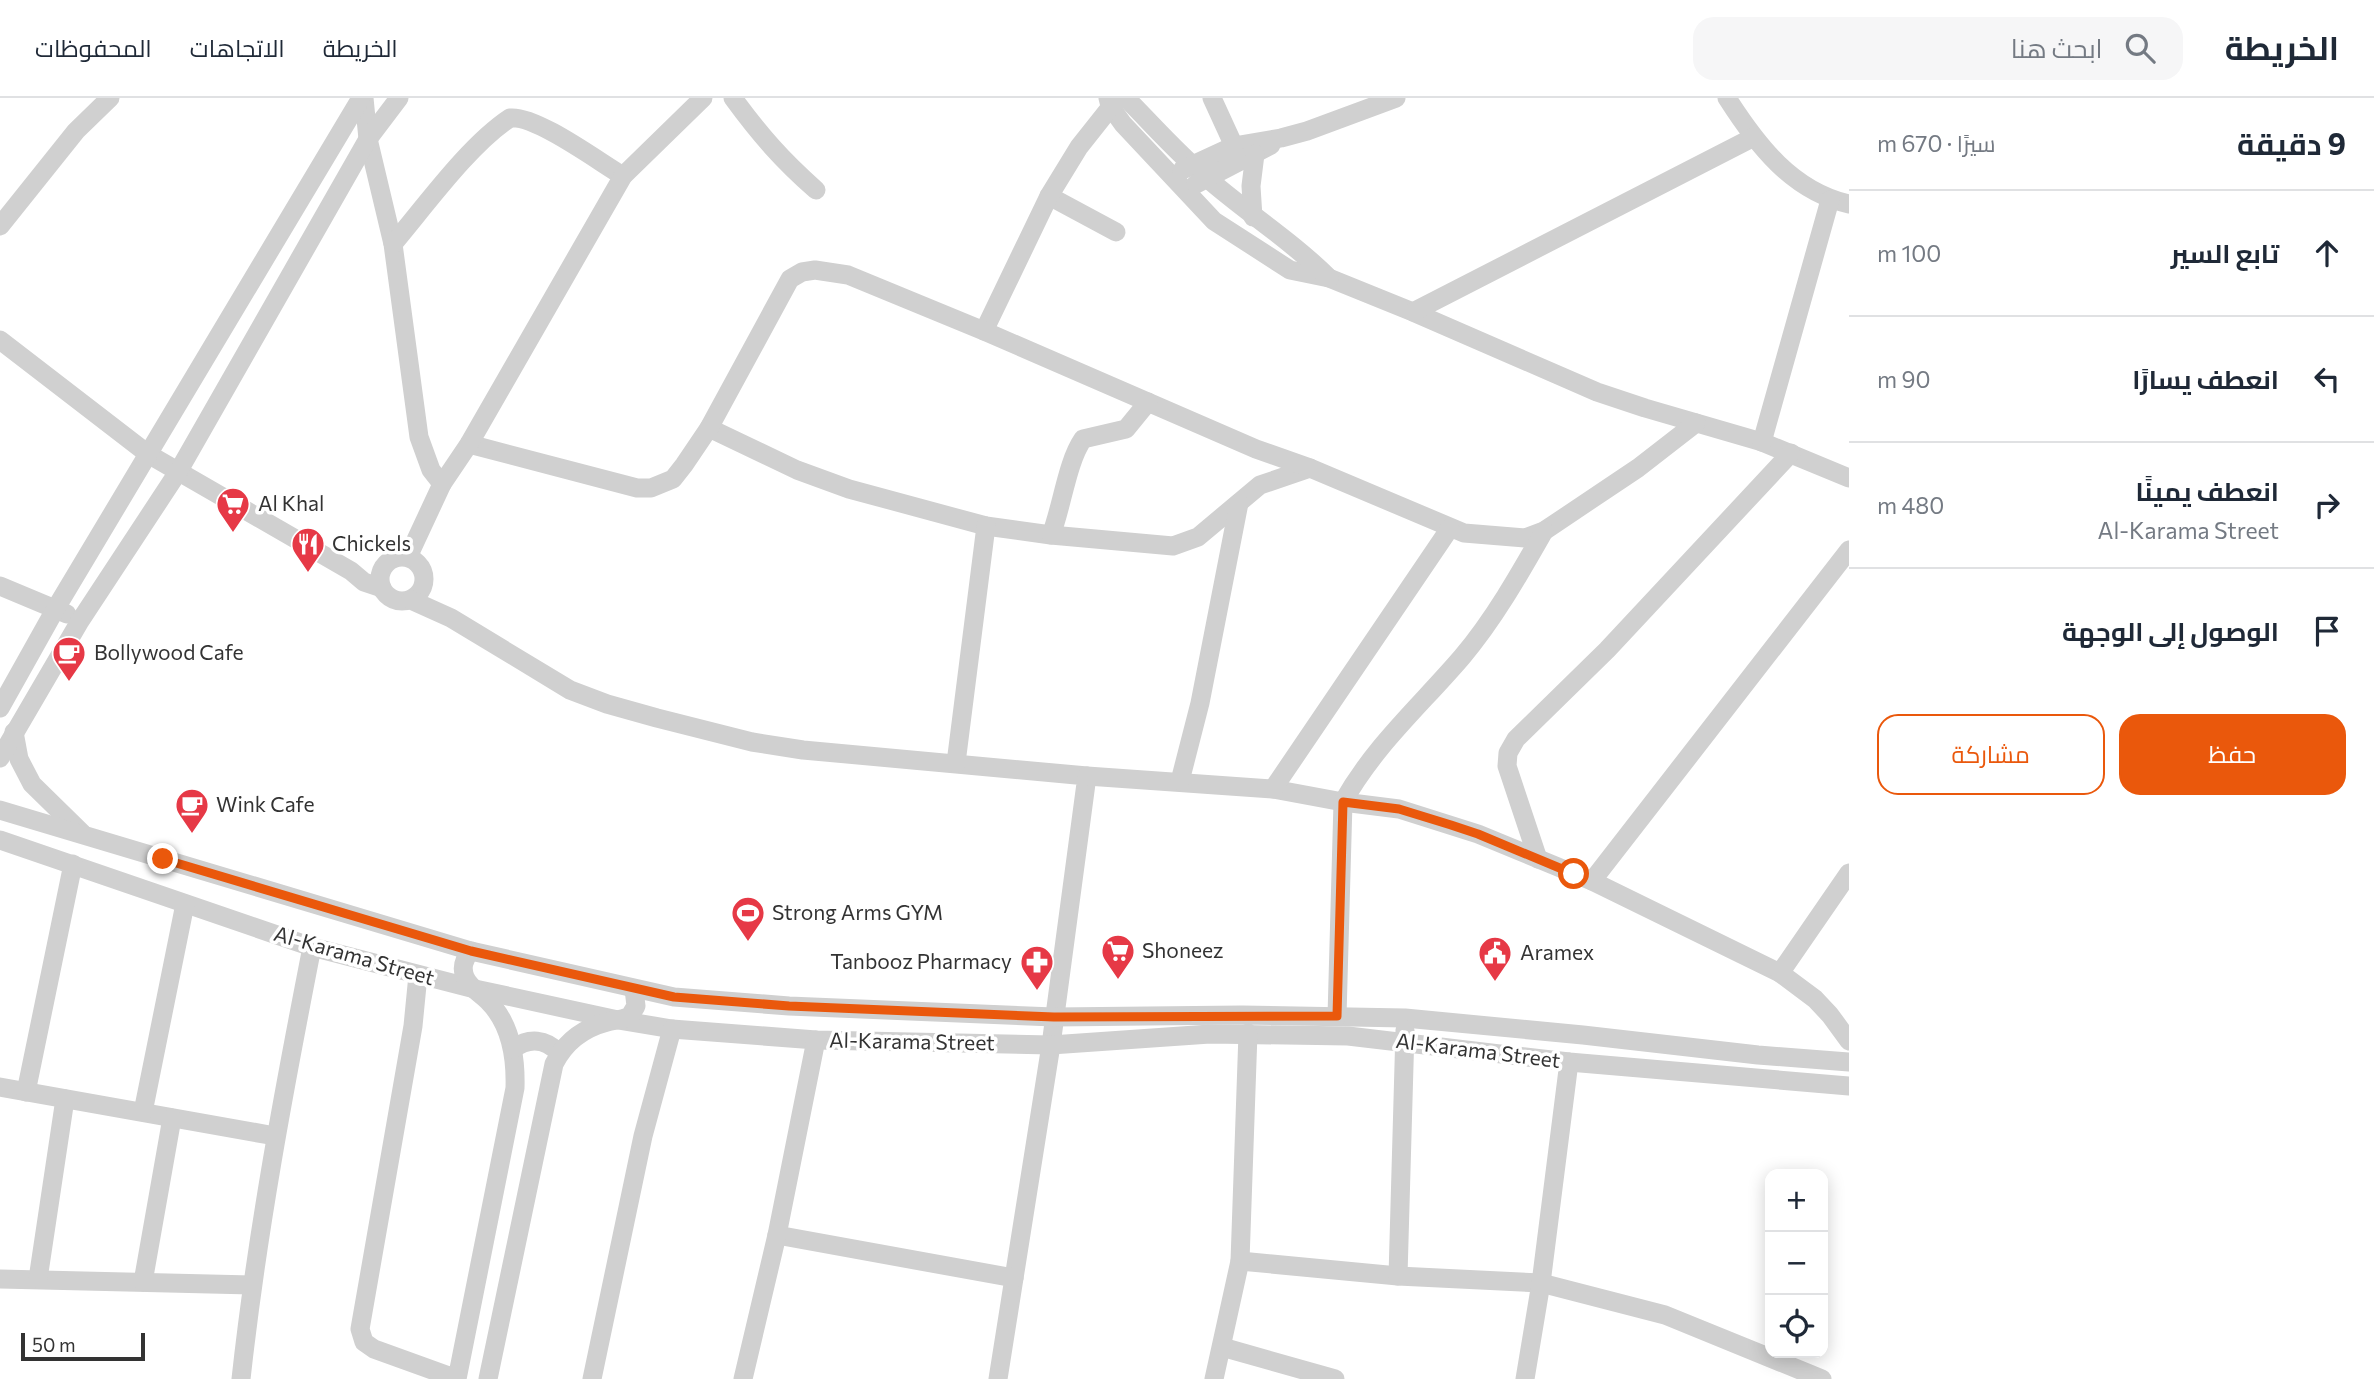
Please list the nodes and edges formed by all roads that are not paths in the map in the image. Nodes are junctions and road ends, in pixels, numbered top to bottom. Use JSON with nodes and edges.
{"nodes":[{"id":1,"x":110,"y":98,"type":"edge"},
{"id":2,"x":363,"y":98,"type":"edge"},
{"id":3,"x":400,"y":98,"type":"edge"},
{"id":4,"x":703,"y":98,"type":"edge"},
{"id":5,"x":733,"y":98,"type":"edge"},
{"id":6,"x":1212,"y":98,"type":"edge"},
{"id":7,"x":1396,"y":98,"type":"edge"},
{"id":8,"x":1727,"y":98,"type":"edge"},
{"id":9,"x":1116,"y":100,"type":"edge"},
{"id":10,"x":1281,"y":138,"type":"junction"},
{"id":11,"x":1752,"y":138,"type":"junction"},
{"id":12,"x":368,"y":139,"type":"junction"},
{"id":13,"x":1234,"y":146,"type":"junction"},
{"id":14,"x":1255,"y":155,"type":"junction"},
{"id":15,"x":1199,"y":171,"type":"junction"},
{"id":16,"x":623,"y":176,"type":"junction"},
{"id":17,"x":1178,"y":184,"type":"junction"},
{"id":18,"x":816,"y":190,"type":"dead end"},
{"id":19,"x":1049,"y":196,"type":"junction"},
{"id":20,"x":1840,"y":202,"type":"edge"},
{"id":21,"x":1254,"y":217,"type":"junction"},
{"id":22,"x":0,"y":226,"type":"edge"},
{"id":23,"x":1116,"y":232,"type":"dead end"},
{"id":24,"x":393,"y":244,"type":"junction"},
{"id":25,"x":1329,"y":278,"type":"junction"},
{"id":26,"x":1413,"y":312,"type":"junction"},
{"id":27,"x":984,"y":331,"type":"junction"},
{"id":28,"x":0,"y":340,"type":"edge"},
{"id":29,"x":1148,"y":402,"type":"junction"},
{"id":30,"x":1696,"y":423,"type":"junction"},
{"id":31,"x":709,"y":428,"type":"junction"},
{"id":32,"x":1762,"y":442,"type":"junction"},
{"id":33,"x":469,"y":444,"type":"junction"},
{"id":34,"x":1256,"y":449,"type":"junction"},
{"id":35,"x":1791,"y":453,"type":"junction"},
{"id":36,"x":148,"y":454,"type":"junction"},
{"id":37,"x":1310,"y":468,"type":"junction"},
{"id":38,"x":178,"y":472,"type":"junction"},
{"id":39,"x":1849,"y":478,"type":"edge"},
{"id":40,"x":442,"y":484,"type":"junction"},
{"id":41,"x":1260,"y":485,"type":"junction"},
{"id":42,"x":1239,"y":503,"type":"junction"},
{"id":43,"x":986,"y":526,"type":"junction"},
{"id":44,"x":1450,"y":528,"type":"junction"},
{"id":45,"x":1544,"y":531,"type":"junction"},
{"id":46,"x":1051,"y":535,"type":"junction"},
{"id":47,"x":1849,"y":550,"type":"edge"},
{"id":48,"x":408,"y":557,"type":"junction"},
{"id":49,"x":381,"y":580,"type":"junction"},
{"id":50,"x":0,"y":586,"type":"edge"},
{"id":51,"x":417,"y":593,"type":"junction"},
{"id":52,"x":56,"y":608,"type":"junction"},
{"id":53,"x":80,"y":621,"type":"junction"},
{"id":54,"x":0,"y":708,"type":"edge"},
{"id":55,"x":14,"y":732,"type":"junction"},
{"id":56,"x":0,"y":758,"type":"edge"},
{"id":57,"x":956,"y":762,"type":"junction"},
{"id":58,"x":1087,"y":776,"type":"junction"},
{"id":59,"x":1180,"y":781,"type":"junction"},
{"id":60,"x":1273,"y":789,"type":"junction"},
{"id":61,"x":1343,"y":802,"type":"junction"},
{"id":62,"x":0,"y":810,"type":"edge"},
{"id":63,"x":86,"y":836,"type":"junction"},
{"id":64,"x":0,"y":840,"type":"edge"},
{"id":65,"x":1538,"y":859,"type":"junction"},
{"id":66,"x":73,"y":864,"type":"junction"},
{"id":67,"x":1849,"y":873,"type":"edge"},
{"id":68,"x":1591,"y":881,"type":"junction"},
{"id":69,"x":186,"y":904,"type":"junction"},
{"id":70,"x":312,"y":947,"type":"junction"},
{"id":71,"x":471,"y":951,"type":"junction"},
{"id":72,"x":1780,"y":973,"type":"junction"},
{"id":73,"x":418,"y":975,"type":"junction"},
{"id":74,"x":475,"y":989,"type":"junction"},
{"id":75,"x":634,"y":989,"type":"junction"},
{"id":76,"x":1337,"y":1016,"type":"junction"},
{"id":77,"x":1054,"y":1017,"type":"junction"},
{"id":78,"x":1405,"y":1018,"type":"junction"},
{"id":79,"x":618,"y":1020,"type":"junction"},
{"id":80,"x":672,"y":1028,"type":"junction"},
{"id":81,"x":1248,"y":1033,"type":"junction"},
{"id":82,"x":816,"y":1040,"type":"junction"},
{"id":83,"x":1849,"y":1041,"type":"edge"},
{"id":84,"x":1405,"y":1042,"type":"junction"},
{"id":85,"x":1051,"y":1045,"type":"junction"},
{"id":86,"x":513,"y":1049,"type":"junction"},
{"id":87,"x":559,"y":1053,"type":"junction"},
{"id":88,"x":1569,"y":1062,"type":"junction"},
{"id":89,"x":1849,"y":1062,"type":"edge"},
{"id":90,"x":1849,"y":1086,"type":"edge"},
{"id":91,"x":0,"y":1087,"type":"edge"},
{"id":92,"x":26,"y":1092,"type":"junction"},
{"id":93,"x":65,"y":1099,"type":"junction"},
{"id":94,"x":143,"y":1112,"type":"junction"},
{"id":95,"x":172,"y":1118,"type":"junction"},
{"id":96,"x":275,"y":1136,"type":"junction"},
{"id":97,"x":777,"y":1235,"type":"junction"},
{"id":98,"x":1240,"y":1261,"type":"junction"},
{"id":99,"x":1398,"y":1276,"type":"junction"},
{"id":100,"x":1014,"y":1278,"type":"junction"},
{"id":101,"x":0,"y":1279,"type":"edge"},
{"id":102,"x":38,"y":1279,"type":"junction"},
{"id":103,"x":143,"y":1282,"type":"junction"},
{"id":104,"x":1541,"y":1283,"type":"junction"},
{"id":105,"x":251,"y":1285,"type":"junction"},
{"id":106,"x":1222,"y":1347,"type":"junction"},
{"id":107,"x":1765,"y":1351,"type":"edge"},
{"id":108,"x":1781,"y":1358,"type":"edge"},
{"id":109,"x":241,"y":1379,"type":"edge"},
{"id":110,"x":457,"y":1379,"type":"edge"},
{"id":111,"x":488,"y":1379,"type":"edge"},
{"id":112,"x":592,"y":1379,"type":"edge"},
{"id":113,"x":743,"y":1379,"type":"edge"},
{"id":114,"x":998,"y":1379,"type":"edge"},
{"id":115,"x":1214,"y":1379,"type":"edge"},
{"id":116,"x":1335,"y":1379,"type":"edge"},
{"id":117,"x":1525,"y":1379,"type":"edge"},
{"id":118,"x":1822,"y":1379,"type":"edge"}],
"edges":[{"from":1,"to":22,"type":"street"},
{"from":2,"to":12,"type":"street"},
{"from":2,"to":36,"type":"street"},
{"from":3,"to":12,"type":"street"},
{"from":4,"to":16,"type":"street"},
{"from":5,"to":18,"type":"street"},
{"from":6,"to":13,"type":"street"},
{"from":7,"to":10,"type":"street"},
{"from":8,"to":11,"type":"street"},
{"from":9,"to":15,"type":"street"},
{"from":9,"to":17,"type":"street"},
{"from":9,"to":19,"type":"street"},
{"from":10,"to":13,"type":"street"},
{"from":10,"to":14,"type":"street"},
{"from":11,"to":20,"type":"street"},
{"from":11,"to":26,"type":"street"},
{"from":12,"to":24,"type":"street"},
{"from":12,"to":38,"type":"street"},
{"from":13,"to":15,"type":"street"},
{"from":14,"to":15,"type":"street"},
{"from":14,"to":21,"type":"street"},
{"from":15,"to":17,"type":"street"},
{"from":15,"to":21,"type":"street"},
{"from":16,"to":24,"type":"street"},
{"from":16,"to":33,"type":"street"},
{"from":17,"to":25,"type":"street"},
{"from":19,"to":23,"type":"street"},
{"from":19,"to":27,"type":"street"},
{"from":20,"to":32,"type":"street"},
{"from":21,"to":25,"type":"street"},
{"from":24,"to":40,"type":"street"},
{"from":25,"to":26,"type":"street"},
{"from":26,"to":30,"type":"street"},
{"from":27,"to":29,"type":"street"},
{"from":27,"to":31,"type":"street"},
{"from":28,"to":36,"type":"street"},
{"from":29,"to":34,"type":"street"},
{"from":29,"to":46,"type":"street"},
{"from":30,"to":32,"type":"street"},
{"from":30,"to":45,"type":"street"},
{"from":31,"to":33,"type":"street"},
{"from":31,"to":43,"type":"street"},
{"from":32,"to":35,"type":"street"},
{"from":33,"to":40,"type":"street"},
{"from":34,"to":37,"type":"street"},
{"from":34,"to":41,"type":"street"},
{"from":35,"to":39,"type":"street"},
{"from":35,"to":65,"type":"street"},
{"from":36,"to":38,"type":"street"},
{"from":36,"to":52,"type":"street"},
{"from":37,"to":41,"type":"street"},
{"from":37,"to":44,"type":"street"},
{"from":38,"to":49,"type":"street"},
{"from":38,"to":53,"type":"street"},
{"from":40,"to":48,"type":"street"},
{"from":41,"to":42,"type":"street"},
{"from":42,"to":46,"type":"street"},
{"from":42,"to":59,"type":"street"},
{"from":43,"to":46,"type":"street"},
{"from":43,"to":57,"type":"street"},
{"from":44,"to":45,"type":"street"},
{"from":44,"to":60,"type":"street"},
{"from":45,"to":61,"type":"street"},
{"from":47,"to":68,"type":"street"},
{"from":48,"to":49,"type":"street"},
{"from":48,"to":51,"type":"street"},
{"from":49,"to":51,"type":"street"},
{"from":50,"to":52,"type":"street"},
{"from":51,"to":57,"type":"street"},
{"from":52,"to":53,"type":"street"},
{"from":52,"to":54,"type":"street"},
{"from":53,"to":55,"type":"street"},
{"from":55,"to":56,"type":"street"},
{"from":55,"to":63,"type":"street"},
{"from":57,"to":58,"type":"street"},
{"from":58,"to":59,"type":"street"},
{"from":58,"to":77,"type":"street"},
{"from":59,"to":60,"type":"street"},
{"from":60,"to":61,"type":"street"},
{"from":61,"to":65,"type":"street"},
{"from":61,"to":76,"type":"street"},
{"from":62,"to":63,"type":"street","name":"Al-Karama Street"},
{"from":63,"to":71,"type":"street","name":"Al-Karama Street"},
{"from":64,"to":66,"type":"street","name":"Al-Karama Street"},
{"from":65,"to":68,"type":"street"},
{"from":66,"to":69,"type":"street","name":"Al-Karama Street"},
{"from":66,"to":92,"type":"street"},
{"from":67,"to":72,"type":"street"},
{"from":68,"to":72,"type":"street"},
{"from":69,"to":70,"type":"street","name":"Al-Karama Street"},
{"from":69,"to":94,"type":"street"},
{"from":70,"to":73,"type":"street","name":"Al-Karama Street"},
{"from":70,"to":96,"type":"street"},
{"from":71,"to":74,"type":"street"},
{"from":71,"to":75,"type":"street","name":"Al-Karama Street"},
{"from":72,"to":83,"type":"street"},
{"from":73,"to":74,"type":"street","name":"Al-Karama Street"},
{"from":73,"to":110,"type":"street"},
{"from":74,"to":79,"type":"street","name":"Al-Karama Street"},
{"from":74,"to":86,"type":"street"},
{"from":75,"to":77,"type":"street","name":"Al-Karama Street"},
{"from":75,"to":79,"type":"street"},
{"from":76,"to":77,"type":"street","name":"Al-Karama Street"},
{"from":76,"to":78,"type":"street","name":"Al-Karama Street"},
{"from":77,"to":85,"type":"street"},
{"from":78,"to":84,"type":"street"},
{"from":78,"to":89,"type":"street","name":"Al-Karama Street"},
{"from":79,"to":80,"type":"street","name":"Al-Karama Street"},
{"from":79,"to":87,"type":"street"},
{"from":80,"to":82,"type":"street","name":"Al-Karama Street"},
{"from":80,"to":112,"type":"street"},
{"from":81,"to":84,"type":"street","name":"Al-Karama Street"},
{"from":81,"to":85,"type":"street","name":"Al-Karama Street"},
{"from":81,"to":98,"type":"street"},
{"from":82,"to":85,"type":"street","name":"Al-Karama Street"},
{"from":82,"to":97,"type":"street"},
{"from":84,"to":88,"type":"street","name":"Al-Karama Street"},
{"from":84,"to":99,"type":"street"},
{"from":85,"to":100,"type":"street"},
{"from":86,"to":87,"type":"street"},
{"from":86,"to":110,"type":"street"},
{"from":87,"to":111,"type":"street"},
{"from":88,"to":90,"type":"street","name":"Al-Karama Street"},
{"from":88,"to":104,"type":"street"},
{"from":91,"to":92,"type":"street"},
{"from":92,"to":93,"type":"street"},
{"from":93,"to":94,"type":"street"},
{"from":93,"to":102,"type":"street"},
{"from":94,"to":95,"type":"street"},
{"from":95,"to":96,"type":"street"},
{"from":95,"to":103,"type":"street"},
{"from":96,"to":105,"type":"street"},
{"from":97,"to":100,"type":"street"},
{"from":97,"to":113,"type":"street"},
{"from":98,"to":99,"type":"street"},
{"from":98,"to":106,"type":"street"},
{"from":99,"to":104,"type":"street"},
{"from":100,"to":114,"type":"street"},
{"from":101,"to":102,"type":"street"},
{"from":102,"to":103,"type":"street"},
{"from":103,"to":105,"type":"street"},
{"from":104,"to":107,"type":"street"},
{"from":104,"to":117,"type":"street"},
{"from":105,"to":109,"type":"street"},
{"from":106,"to":115,"type":"street"},
{"from":106,"to":116,"type":"street"},
{"from":108,"to":118,"type":"street"}]}
